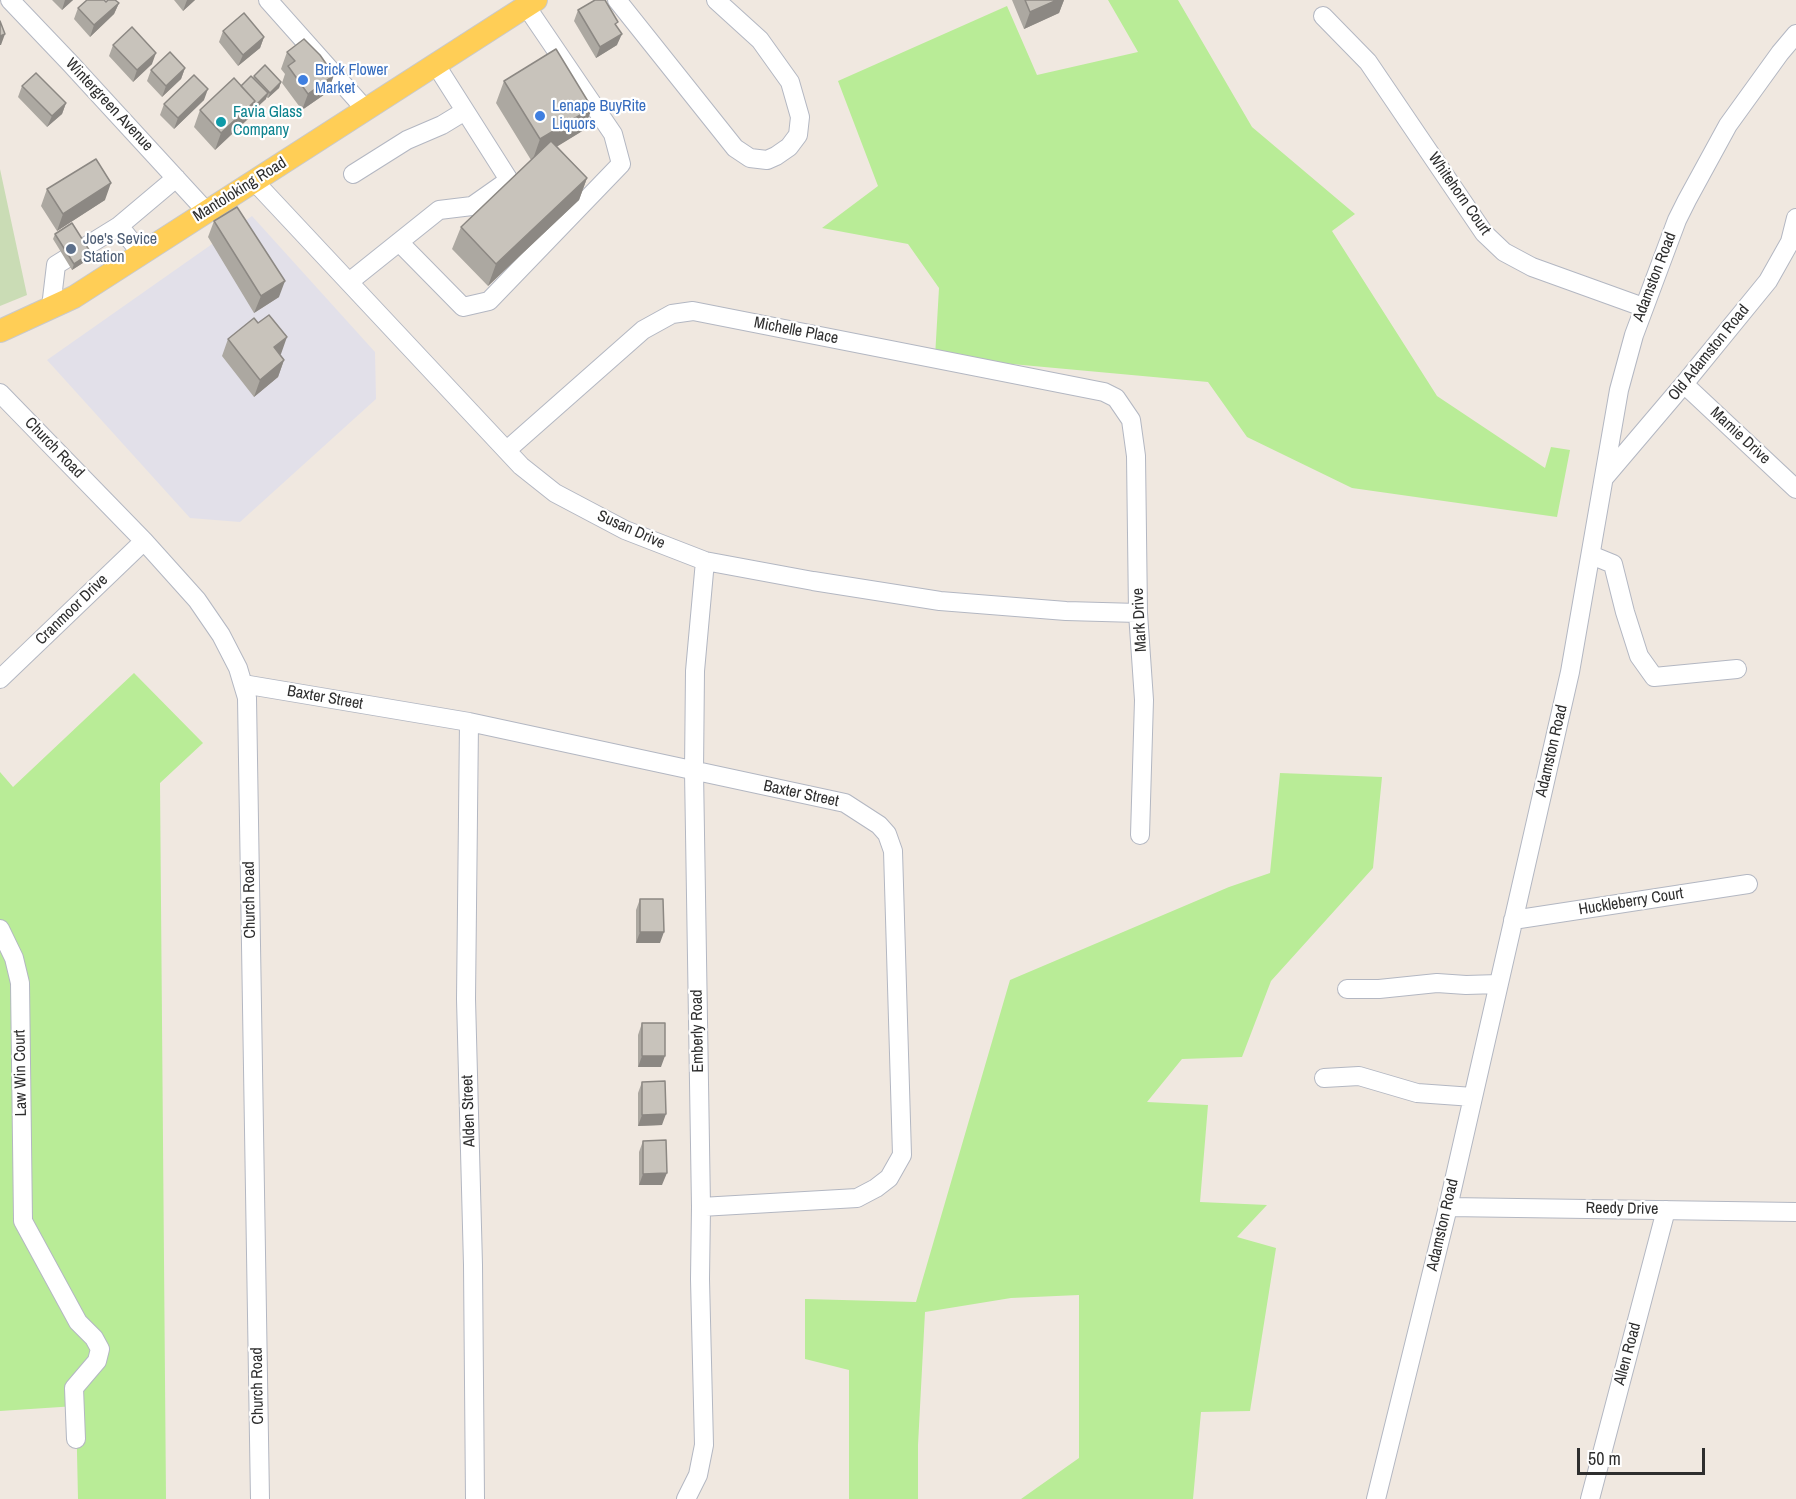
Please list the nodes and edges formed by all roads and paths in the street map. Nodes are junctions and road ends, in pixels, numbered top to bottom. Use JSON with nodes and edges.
{"nodes":[{"id":1,"x":10,"y":0,"type":"edge"},
{"id":2,"x":268,"y":0,"type":"edge"},
{"id":3,"x":617,"y":0,"type":"edge"},
{"id":4,"x":716,"y":0,"type":"edge"},
{"id":5,"x":531,"y":3,"type":"edge"},
{"id":6,"x":1323,"y":16,"type":"dead end"},
{"id":7,"x":1796,"y":34,"type":"edge"},
{"id":8,"x":436,"y":65,"type":"junction"},
{"id":9,"x":366,"y":110,"type":"junction"},
{"id":10,"x":465,"y":111,"type":"junction"},
{"id":11,"x":353,"y":174,"type":"dead end"},
{"id":12,"x":176,"y":178,"type":"junction"},
{"id":13,"x":255,"y":182,"type":"junction"},
{"id":14,"x":206,"y":211,"type":"junction"},
{"id":15,"x":1796,"y":218,"type":"edge"},
{"id":16,"x":119,"y":225,"type":"junction"},
{"id":17,"x":399,"y":242,"type":"junction"},
{"id":18,"x":141,"y":253,"type":"junction"},
{"id":19,"x":349,"y":282,"type":"junction"},
{"id":20,"x":51,"y":307,"type":"junction"},
{"id":21,"x":1643,"y":307,"type":"junction"},
{"id":22,"x":0,"y":331,"type":"edge"},
{"id":23,"x":1684,"y":384,"type":"junction"},
{"id":24,"x":0,"y":393,"type":"edge"},
{"id":25,"x":1123,"y":408,"type":"joint"},
{"id":26,"x":507,"y":450,"type":"junction"},
{"id":27,"x":1604,"y":478,"type":"junction"},
{"id":28,"x":1796,"y":489,"type":"edge"},
{"id":29,"x":144,"y":541,"type":"junction"},
{"id":30,"x":1591,"y":555,"type":"junction"},
{"id":31,"x":705,"y":561,"type":"junction"},
{"id":32,"x":1138,"y":613,"type":"junction"},
{"id":33,"x":1737,"y":669,"type":"dead end"},
{"id":34,"x":0,"y":680,"type":"edge"},
{"id":35,"x":243,"y":684,"type":"junction"},
{"id":36,"x":470,"y":722,"type":"junction"},
{"id":37,"x":694,"y":771,"type":"junction"},
{"id":38,"x":1140,"y":835,"type":"dead end"},
{"id":39,"x":1748,"y":884,"type":"dead end"},
{"id":40,"x":1513,"y":920,"type":"junction"},
{"id":41,"x":0,"y":929,"type":"edge"},
{"id":42,"x":1499,"y":984,"type":"junction"},
{"id":43,"x":1347,"y":989,"type":"dead end"},
{"id":44,"x":1324,"y":1078,"type":"dead end"},
{"id":45,"x":1473,"y":1097,"type":"junction"},
{"id":46,"x":701,"y":1207,"type":"junction"},
{"id":47,"x":1448,"y":1207,"type":"junction"},
{"id":48,"x":1665,"y":1210,"type":"junction"},
{"id":49,"x":1796,"y":1212,"type":"edge"},
{"id":50,"x":76,"y":1439,"type":"dead end"},
{"id":51,"x":260,"y":1499,"type":"edge"},
{"id":52,"x":475,"y":1499,"type":"edge"},
{"id":53,"x":686,"y":1499,"type":"edge"},
{"id":54,"x":1376,"y":1499,"type":"edge"},
{"id":55,"x":1590,"y":1499,"type":"edge"}],
"edges":[{"from":1,"to":12,"type":"street","name":"Wintergreen Avenue"},
{"from":2,"to":9,"type":"street"},
{"from":3,"to":4,"type":"street"},
{"from":5,"to":8,"type":"main road","name":"Mantoloking Road"},
{"from":5,"to":17,"type":"street"},
{"from":6,"to":21,"type":"street","name":"Whitehorn Court"},
{"from":7,"to":21,"type":"street","name":"Adamston Road"},
{"from":8,"to":9,"type":"main road","name":"Mantoloking Road"},
{"from":8,"to":10,"type":"street"},
{"from":9,"to":13,"type":"main road","name":"Mantoloking Road"},
{"from":10,"to":11,"type":"street"},
{"from":10,"to":17,"type":"street"},
{"from":12,"to":14,"type":"street","name":"Wintergreen Avenue"},
{"from":12,"to":16,"type":"street"},
{"from":13,"to":14,"type":"main road","name":"Mantoloking Road"},
{"from":13,"to":19,"type":"street","name":"Susan Drive"},
{"from":14,"to":18,"type":"main road","name":"Mantoloking Road"},
{"from":15,"to":23,"type":"street","name":"Old Adamston Road"},
{"from":16,"to":18,"type":"street"},
{"from":16,"to":20,"type":"street"},
{"from":17,"to":19,"type":"street"},
{"from":18,"to":20,"type":"main road","name":"Mantoloking Road"},
{"from":19,"to":26,"type":"street","name":"Susan Drive"},
{"from":20,"to":22,"type":"main road","name":"Mantoloking Road"},
{"from":21,"to":27,"type":"street","name":"Adamston Road"},
{"from":23,"to":27,"type":"street","name":"Old Adamston Road"},
{"from":23,"to":28,"type":"street","name":"Mamie Drive"},
{"from":24,"to":29,"type":"street","name":"Church Road"},
{"from":25,"to":26,"type":"street","name":"Michelle Place"},
{"from":25,"to":32,"type":"street","name":"Mark Drive"},
{"from":26,"to":31,"type":"street","name":"Susan Drive"},
{"from":27,"to":30,"type":"street","name":"Adamston Road"},
{"from":29,"to":34,"type":"street","name":"Cranmoor Drive"},
{"from":29,"to":35,"type":"street","name":"Church Road"},
{"from":30,"to":33,"type":"street"},
{"from":30,"to":40,"type":"street","name":"Adamston Road"},
{"from":31,"to":32,"type":"street","name":"Susan Drive"},
{"from":31,"to":37,"type":"street","name":"Emberly Road"},
{"from":32,"to":38,"type":"street","name":"Mark Drive"},
{"from":35,"to":36,"type":"street","name":"Baxter Street"},
{"from":35,"to":51,"type":"street","name":"Church Road"},
{"from":36,"to":37,"type":"street","name":"Baxter Street"},
{"from":36,"to":52,"type":"street","name":"Alden Street"},
{"from":37,"to":46,"type":"street","name":"Emberly Road"},
{"from":37,"to":46,"type":"street","name":"Baxter Street"},
{"from":39,"to":40,"type":"street","name":"Huckleberry Court"},
{"from":40,"to":42,"type":"street","name":"Adamston Road"},
{"from":41,"to":50,"type":"street","name":"Law Win Court"},
{"from":42,"to":43,"type":"street"},
{"from":42,"to":45,"type":"street","name":"Adamston Road"},
{"from":44,"to":45,"type":"street"},
{"from":45,"to":47,"type":"street","name":"Adamston Road"},
{"from":46,"to":53,"type":"street","name":"Emberly Road"},
{"from":47,"to":48,"type":"street","name":"Reedy Drive"},
{"from":47,"to":54,"type":"street","name":"Adamston Road"},
{"from":48,"to":49,"type":"street","name":"Reedy Drive"},
{"from":48,"to":55,"type":"street","name":"Allen Road"}]}
